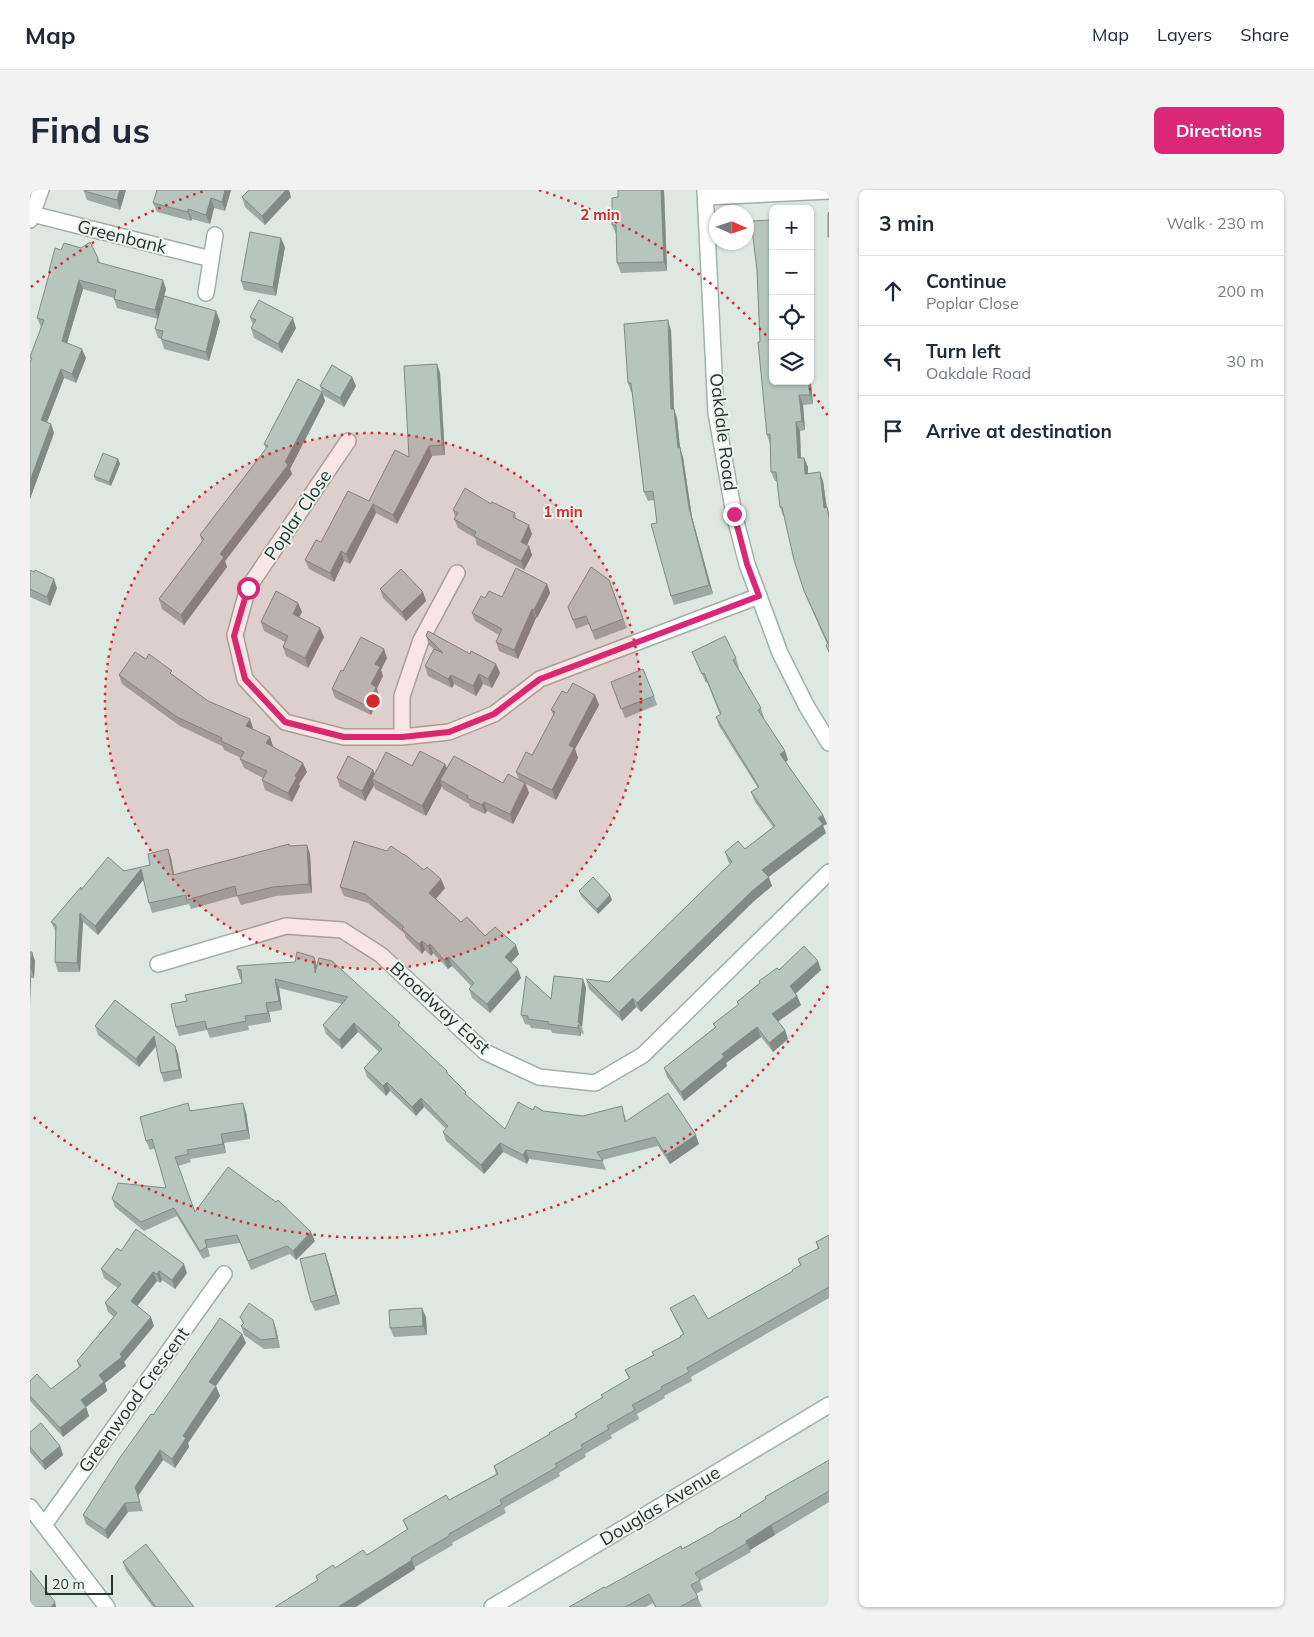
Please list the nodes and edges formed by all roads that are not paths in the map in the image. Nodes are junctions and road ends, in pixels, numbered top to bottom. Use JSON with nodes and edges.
{"nodes":[{"id":1,"x":41,"y":190,"type":"edge"},
{"id":2,"x":829,"y":191,"type":"edge"},
{"id":3,"x":705,"y":193,"type":"edge"},
{"id":4,"x":31,"y":217,"type":"edge"},
{"id":5,"x":215,"y":235,"type":"dead end"},
{"id":6,"x":211,"y":259,"type":"junction"},
{"id":7,"x":206,"y":293,"type":"dead end"},
{"id":8,"x":348,"y":441,"type":"dead end"},
{"id":9,"x":457,"y":573,"type":"dead end"},
{"id":10,"x":759,"y":596,"type":"junction"},
{"id":11,"x":402,"y":737,"type":"junction"},
{"id":12,"x":829,"y":743,"type":"edge"},
{"id":13,"x":829,"y":872,"type":"edge"},
{"id":14,"x":158,"y":964,"type":"dead end"},
{"id":15,"x":224,"y":1274,"type":"dead end"},
{"id":16,"x":829,"y":1405,"type":"edge"},
{"id":17,"x":30,"y":1507,"type":"edge"},
{"id":18,"x":44,"y":1525,"type":"junction"},
{"id":19,"x":107,"y":1607,"type":"edge"},
{"id":20,"x":492,"y":1607,"type":"edge"}],
"edges":[{"from":1,"to":4,"type":"street"},
{"from":2,"to":3,"type":"street"},
{"from":3,"to":10,"type":"street","name":"Oakdale Road"},
{"from":4,"to":6,"type":"street","name":"Greenbank"},
{"from":5,"to":6,"type":"street"},
{"from":6,"to":7,"type":"street"},
{"from":8,"to":11,"type":"street","name":"Poplar Close"},
{"from":9,"to":11,"type":"street"},
{"from":10,"to":11,"type":"street","name":"Poplar Close"},
{"from":10,"to":12,"type":"street","name":"Oakdale Road"},
{"from":13,"to":14,"type":"street","name":"Broadway East"},
{"from":15,"to":18,"type":"street","name":"Greenwood Crescent"},
{"from":16,"to":20,"type":"street","name":"Douglas Avenue"},
{"from":17,"to":18,"type":"street"},
{"from":18,"to":19,"type":"street"}]}
